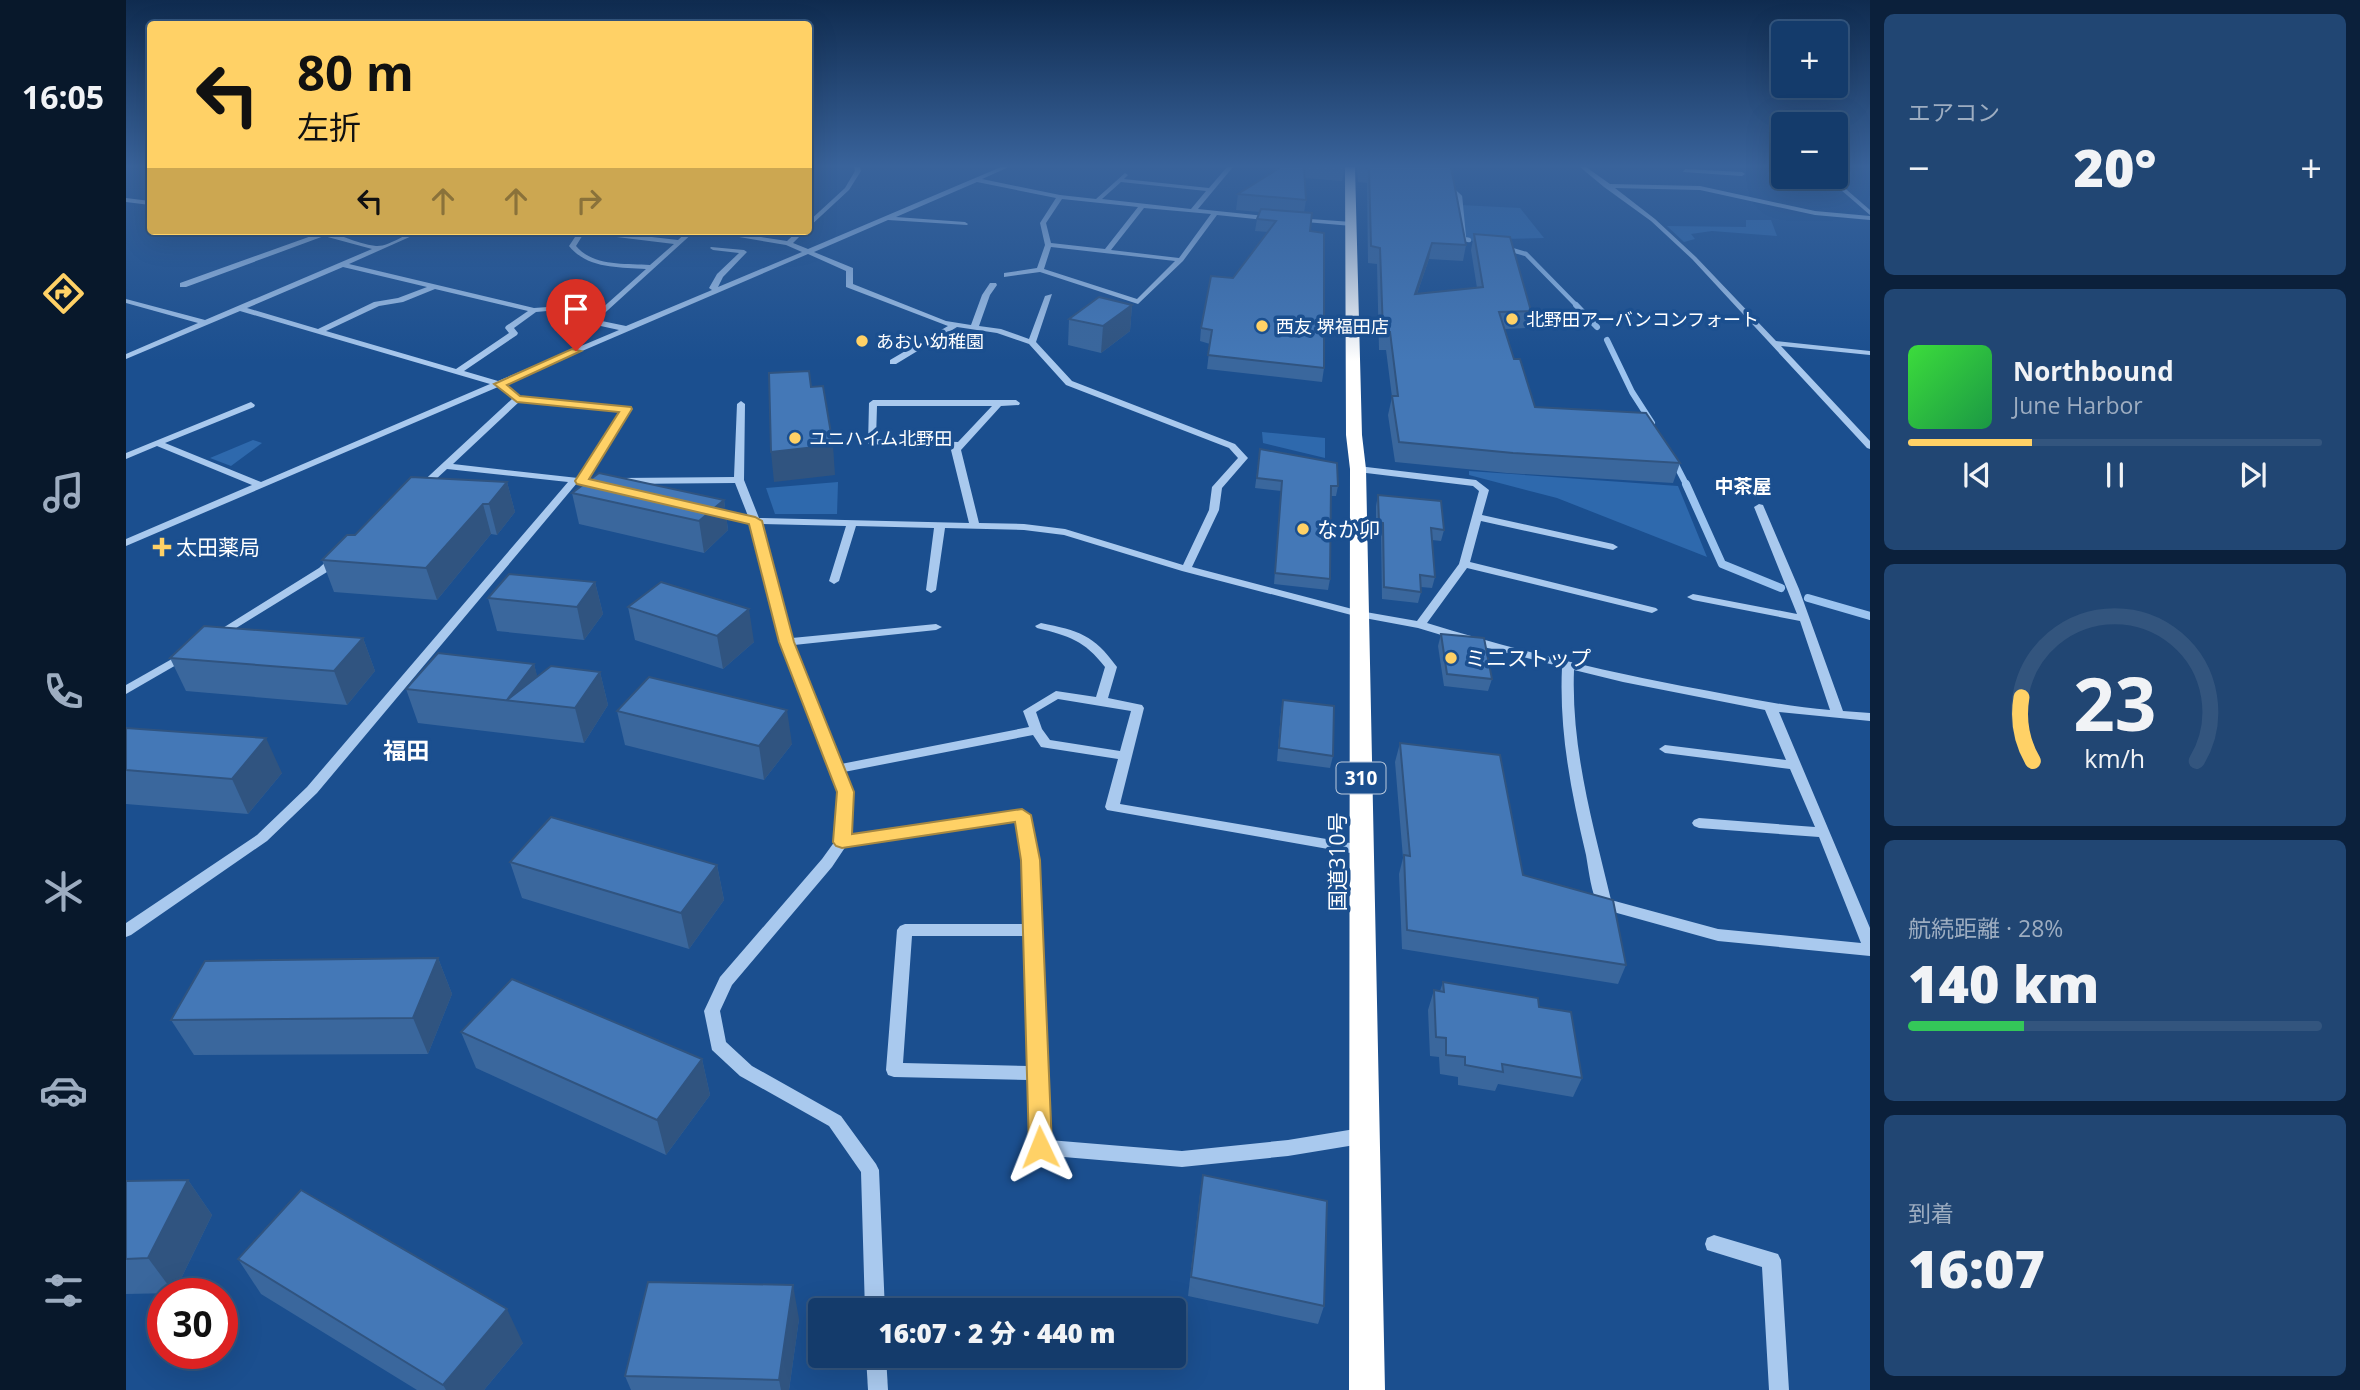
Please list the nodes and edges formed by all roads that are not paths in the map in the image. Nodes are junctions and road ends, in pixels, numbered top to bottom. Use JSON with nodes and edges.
{"nodes":[{"id":1,"x":856,"y":232,"type":"edge"},
{"id":2,"x":1045,"y":232,"type":"edge"},
{"id":3,"x":1122,"y":232,"type":"edge"},
{"id":4,"x":1202,"y":232,"type":"edge"},
{"id":5,"x":1352,"y":232,"type":"edge"},
{"id":6,"x":1666,"y":232,"type":"edge"},
{"id":7,"x":313,"y":235,"type":"edge"},
{"id":8,"x":331,"y":235,"type":"edge"},
{"id":9,"x":410,"y":235,"type":"edge"},
{"id":10,"x":579,"y":235,"type":"edge"},
{"id":11,"x":617,"y":235,"type":"edge"},
{"id":12,"x":687,"y":235,"type":"edge"},
{"id":13,"x":734,"y":235,"type":"edge"},
{"id":14,"x":797,"y":235,"type":"edge"},
{"id":15,"x":677,"y":242,"type":"junction"},
{"id":16,"x":788,"y":243,"type":"junction"},
{"id":17,"x":1048,"y":245,"type":"junction"},
{"id":18,"x":376,"y":248,"type":"junction"},
{"id":19,"x":713,"y":248,"type":"dead end"},
{"id":20,"x":809,"y":252,"type":"junction"},
{"id":21,"x":1106,"y":252,"type":"junction"},
{"id":22,"x":1181,"y":260,"type":"junction"},
{"id":23,"x":340,"y":264,"type":"junction"},
{"id":24,"x":650,"y":267,"type":"junction"},
{"id":25,"x":1040,"y":270,"type":"junction"},
{"id":26,"x":1007,"y":275,"type":"dead end"},
{"id":27,"x":183,"y":285,"type":"dead end"},
{"id":28,"x":993,"y":285,"type":"dead end"},
{"id":29,"x":434,"y":286,"type":"junction"},
{"id":30,"x":719,"y":290,"type":"junction"},
{"id":31,"x":1049,"y":296,"type":"dead end"},
{"id":32,"x":126,"y":301,"type":"edge"},
{"id":33,"x":141,"y":307,"type":"junction"},
{"id":34,"x":238,"y":308,"type":"junction"},
{"id":35,"x":534,"y":310,"type":"junction"},
{"id":36,"x":126,"y":313,"type":"edge"},
{"id":37,"x":593,"y":320,"type":"junction"},
{"id":38,"x":205,"y":323,"type":"junction"},
{"id":39,"x":955,"y":325,"type":"junction"},
{"id":40,"x":974,"y":328,"type":"junction"},
{"id":41,"x":627,"y":329,"type":"junction"},
{"id":42,"x":320,"y":331,"type":"junction"},
{"id":43,"x":1032,"y":342,"type":"junction"},
{"id":44,"x":1774,"y":344,"type":"junction"},
{"id":45,"x":1870,"y":353,"type":"edge"},
{"id":46,"x":126,"y":358,"type":"edge"},
{"id":47,"x":893,"y":362,"type":"dead end"},
{"id":48,"x":459,"y":371,"type":"junction"},
{"id":49,"x":499,"y":384,"type":"junction"},
{"id":50,"x":517,"y":399,"type":"junction"},
{"id":51,"x":999,"y":403,"type":"junction"},
{"id":52,"x":1016,"y":403,"type":"dead end"},
{"id":53,"x":741,"y":404,"type":"dead end"},
{"id":54,"x":251,"y":405,"type":"dead end"},
{"id":55,"x":157,"y":443,"type":"junction"},
{"id":56,"x":961,"y":444,"type":"junction"},
{"id":57,"x":1870,"y":446,"type":"edge"},
{"id":58,"x":126,"y":456,"type":"edge"},
{"id":59,"x":448,"y":466,"type":"junction"},
{"id":60,"x":1358,"y":469,"type":"junction"},
{"id":61,"x":739,"y":480,"type":"junction"},
{"id":62,"x":578,"y":481,"type":"junction"},
{"id":63,"x":262,"y":486,"type":"junction"},
{"id":64,"x":635,"y":494,"type":"edge"},
{"id":65,"x":406,"y":500,"type":"edge"},
{"id":66,"x":1759,"y":507,"type":"dead end"},
{"id":67,"x":702,"y":509,"type":"edge"},
{"id":68,"x":1476,"y":517,"type":"junction"},
{"id":69,"x":755,"y":521,"type":"junction"},
{"id":70,"x":852,"y":523,"type":"junction"},
{"id":71,"x":940,"y":525,"type":"junction"},
{"id":72,"x":975,"y":526,"type":"junction"},
{"id":73,"x":126,"y":543,"type":"edge"},
{"id":74,"x":1613,"y":547,"type":"dead end"},
{"id":75,"x":344,"y":552,"type":"edge"},
{"id":76,"x":1464,"y":564,"type":"junction"},
{"id":77,"x":1186,"y":569,"type":"junction"},
{"id":78,"x":834,"y":581,"type":"dead end"},
{"id":79,"x":932,"y":590,"type":"dead end"},
{"id":80,"x":1693,"y":597,"type":"dead end"},
{"id":81,"x":1652,"y":610,"type":"dead end"},
{"id":82,"x":1359,"y":614,"type":"junction"},
{"id":83,"x":1805,"y":619,"type":"junction"},
{"id":84,"x":1420,"y":625,"type":"junction"},
{"id":85,"x":1041,"y":626,"type":"dead end"},
{"id":86,"x":936,"y":627,"type":"dead end"},
{"id":87,"x":787,"y":642,"type":"junction"},
{"id":88,"x":205,"y":643,"type":"edge"},
{"id":89,"x":193,"y":650,"type":"edge"},
{"id":90,"x":1568,"y":665,"type":"junction"},
{"id":91,"x":126,"y":690,"type":"edge"},
{"id":92,"x":1101,"y":701,"type":"junction"},
{"id":93,"x":1770,"y":706,"type":"junction"},
{"id":94,"x":1838,"y":714,"type":"junction"},
{"id":95,"x":1870,"y":717,"type":"edge"},
{"id":96,"x":1036,"y":730,"type":"junction"},
{"id":97,"x":1665,"y":749,"type":"dead end"},
{"id":98,"x":1125,"y":755,"type":"junction"},
{"id":99,"x":1795,"y":765,"type":"junction"},
{"id":100,"x":835,"y":769,"type":"junction"},
{"id":101,"x":1699,"y":823,"type":"dead end"},
{"id":102,"x":1824,"y":833,"type":"junction"},
{"id":103,"x":842,"y":842,"type":"junction"},
{"id":104,"x":1362,"y":850,"type":"junction"},
{"id":105,"x":1033,"y":930,"type":"junction"},
{"id":106,"x":126,"y":931,"type":"edge"},
{"id":107,"x":1870,"y":948,"type":"edge"},
{"id":108,"x":1037,"y":1073,"type":"junction"},
{"id":109,"x":1362,"y":1136,"type":"junction"},
{"id":110,"x":1714,"y":1244,"type":"dead end"},
{"id":111,"x":875,"y":1298,"type":"edge"},
{"id":112,"x":876,"y":1368,"type":"edge"},
{"id":113,"x":877,"y":1390,"type":"edge"},
{"id":114,"x":1367,"y":1390,"type":"edge"},
{"id":115,"x":1779,"y":1390,"type":"edge"}],
"edges":[{"from":1,"to":20,"type":"street"},
{"from":2,"to":17,"type":"street"},
{"from":3,"to":21,"type":"street"},
{"from":4,"to":22,"type":"street"},
{"from":5,"to":60,"type":"highway","name":"国道310号","number":"310"},
{"from":6,"to":44,"type":"street"},
{"from":7,"to":27,"type":"street"},
{"from":8,"to":18,"type":"street"},
{"from":9,"to":18,"type":"street"},
{"from":10,"to":24,"type":"street"},
{"from":11,"to":15,"type":"street"},
{"from":12,"to":15,"type":"street"},
{"from":13,"to":16,"type":"street"},
{"from":14,"to":16,"type":"street"},
{"from":15,"to":24,"type":"street"},
{"from":16,"to":20,"type":"street"},
{"from":17,"to":21,"type":"street"},
{"from":17,"to":25,"type":"street"},
{"from":18,"to":23,"type":"street"},
{"from":19,"to":30,"type":"street"},
{"from":20,"to":30,"type":"street"},
{"from":20,"to":39,"type":"street"},
{"from":21,"to":22,"type":"street"},
{"from":22,"to":25,"type":"street"},
{"from":23,"to":29,"type":"street"},
{"from":23,"to":34,"type":"street"},
{"from":24,"to":37,"type":"street"},
{"from":25,"to":26,"type":"street"},
{"from":28,"to":40,"type":"street"},
{"from":29,"to":35,"type":"street"},
{"from":29,"to":42,"type":"street"},
{"from":30,"to":41,"type":"street"},
{"from":31,"to":43,"type":"street"},
{"from":32,"to":33,"type":"street"},
{"from":33,"to":36,"type":"street"},
{"from":33,"to":38,"type":"street"},
{"from":34,"to":38,"type":"street"},
{"from":34,"to":42,"type":"street"},
{"from":35,"to":37,"type":"street"},
{"from":35,"to":48,"type":"street"},
{"from":37,"to":41,"type":"street"},
{"from":38,"to":46,"type":"street"},
{"from":39,"to":40,"type":"street"},
{"from":39,"to":47,"type":"street"},
{"from":40,"to":43,"type":"street"},
{"from":41,"to":49,"type":"street"},
{"from":42,"to":48,"type":"street"},
{"from":43,"to":77,"type":"street"},
{"from":44,"to":45,"type":"street"},
{"from":44,"to":57,"type":"street"},
{"from":48,"to":49,"type":"street"},
{"from":49,"to":50,"type":"street"},
{"from":49,"to":63,"type":"street"},
{"from":50,"to":59,"type":"street"},
{"from":50,"to":62,"type":"street"},
{"from":51,"to":52,"type":"street"},
{"from":51,"to":56,"type":"street"},
{"from":51,"to":56,"type":"street"},
{"from":53,"to":61,"type":"street"},
{"from":54,"to":55,"type":"street"},
{"from":55,"to":58,"type":"street"},
{"from":55,"to":63,"type":"street"},
{"from":56,"to":72,"type":"street"},
{"from":59,"to":62,"type":"street"},
{"from":59,"to":65,"type":"street"},
{"from":60,"to":68,"type":"street"},
{"from":60,"to":82,"type":"highway","name":"国道310号","number":"310"},
{"from":61,"to":62,"type":"street"},
{"from":61,"to":69,"type":"street"},
{"from":62,"to":64,"type":"street"},
{"from":62,"to":106,"type":"street"},
{"from":63,"to":73,"type":"street"},
{"from":66,"to":83,"type":"street"},
{"from":67,"to":69,"type":"street"},
{"from":68,"to":74,"type":"street"},
{"from":68,"to":76,"type":"street"},
{"from":69,"to":70,"type":"street"},
{"from":69,"to":87,"type":"street"},
{"from":70,"to":71,"type":"street"},
{"from":70,"to":78,"type":"street"},
{"from":71,"to":72,"type":"street"},
{"from":71,"to":79,"type":"street"},
{"from":72,"to":77,"type":"street"},
{"from":75,"to":88,"type":"street"},
{"from":76,"to":81,"type":"street"},
{"from":76,"to":84,"type":"street"},
{"from":77,"to":82,"type":"street"},
{"from":80,"to":83,"type":"street"},
{"from":82,"to":84,"type":"street"},
{"from":82,"to":104,"type":"highway","name":"国道310号","number":"310"},
{"from":83,"to":94,"type":"street"},
{"from":84,"to":90,"type":"street"},
{"from":85,"to":92,"type":"street"},
{"from":86,"to":87,"type":"street"},
{"from":87,"to":100,"type":"street"},
{"from":89,"to":91,"type":"street"},
{"from":90,"to":93,"type":"street"},
{"from":90,"to":107,"type":"street"},
{"from":92,"to":96,"type":"street"},
{"from":92,"to":98,"type":"street"},
{"from":93,"to":94,"type":"street"},
{"from":93,"to":99,"type":"street"},
{"from":94,"to":95,"type":"street"},
{"from":96,"to":98,"type":"street"},
{"from":96,"to":100,"type":"street"},
{"from":97,"to":99,"type":"street"},
{"from":98,"to":104,"type":"street"},
{"from":99,"to":102,"type":"street"},
{"from":100,"to":103,"type":"street"},
{"from":101,"to":102,"type":"street"},
{"from":102,"to":107,"type":"street"},
{"from":103,"to":105,"type":"street"},
{"from":103,"to":111,"type":"street"},
{"from":104,"to":109,"type":"highway","name":"国道310号","number":"310"},
{"from":105,"to":108,"type":"street"},
{"from":105,"to":108,"type":"street"},
{"from":108,"to":109,"type":"street"},
{"from":109,"to":114,"type":"highway","name":"国道310号","number":"310"},
{"from":110,"to":115,"type":"street"},
{"from":112,"to":113,"type":"street"}]}
